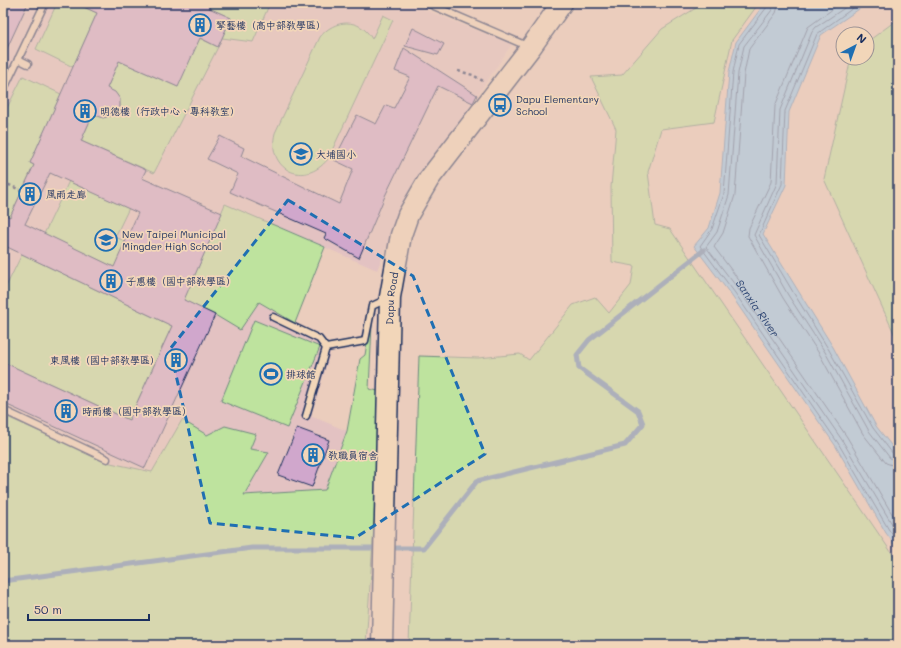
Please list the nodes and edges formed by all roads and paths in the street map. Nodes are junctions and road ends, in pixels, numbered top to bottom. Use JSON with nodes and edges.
{"nodes":[{"id":1,"x":45,"y":3,"type":"edge"},
{"id":2,"x":427,"y":3,"type":"edge"},
{"id":3,"x":562,"y":3,"type":"edge"},
{"id":4,"x":531,"y":47,"type":"junction"},
{"id":5,"x":18,"y":59,"type":"junction"},
{"id":6,"x":28,"y":64,"type":"dead end"},
{"id":7,"x":458,"y":71,"type":"dead end"},
{"id":8,"x":3,"y":91,"type":"edge"},
{"id":9,"x":497,"y":91,"type":"junction"},
{"id":10,"x":3,"y":182,"type":"edge"},
{"id":11,"x":22,"y":191,"type":"dead end"},
{"id":12,"x":390,"y":297,"type":"junction"},
{"id":13,"x":273,"y":317,"type":"dead end"},
{"id":14,"x":326,"y":348,"type":"junction"},
{"id":15,"x":3,"y":410,"type":"edge"},
{"id":16,"x":306,"y":416,"type":"dead end"},
{"id":17,"x":107,"y":459,"type":"dead end"},
{"id":18,"x":382,"y":645,"type":"edge"}],
"edges":[{"from":1,"to":5,"type":"lane"},
{"from":2,"to":4,"type":"lane"},
{"from":3,"to":4,"type":"main road","name":"Dapu Road"},
{"from":4,"to":9,"type":"main road","name":"Dapu Road"},
{"from":5,"to":6,"type":"lane"},
{"from":5,"to":8,"type":"lane"},
{"from":7,"to":9,"type":"path"},
{"from":9,"to":12,"type":"main road","name":"Dapu Road"},
{"from":10,"to":11,"type":"path"},
{"from":12,"to":14,"type":"lane"},
{"from":12,"to":18,"type":"main road","name":"Dapu Road"},
{"from":13,"to":14,"type":"lane"},
{"from":14,"to":16,"type":"lane"},
{"from":15,"to":17,"type":"lane"}]}
